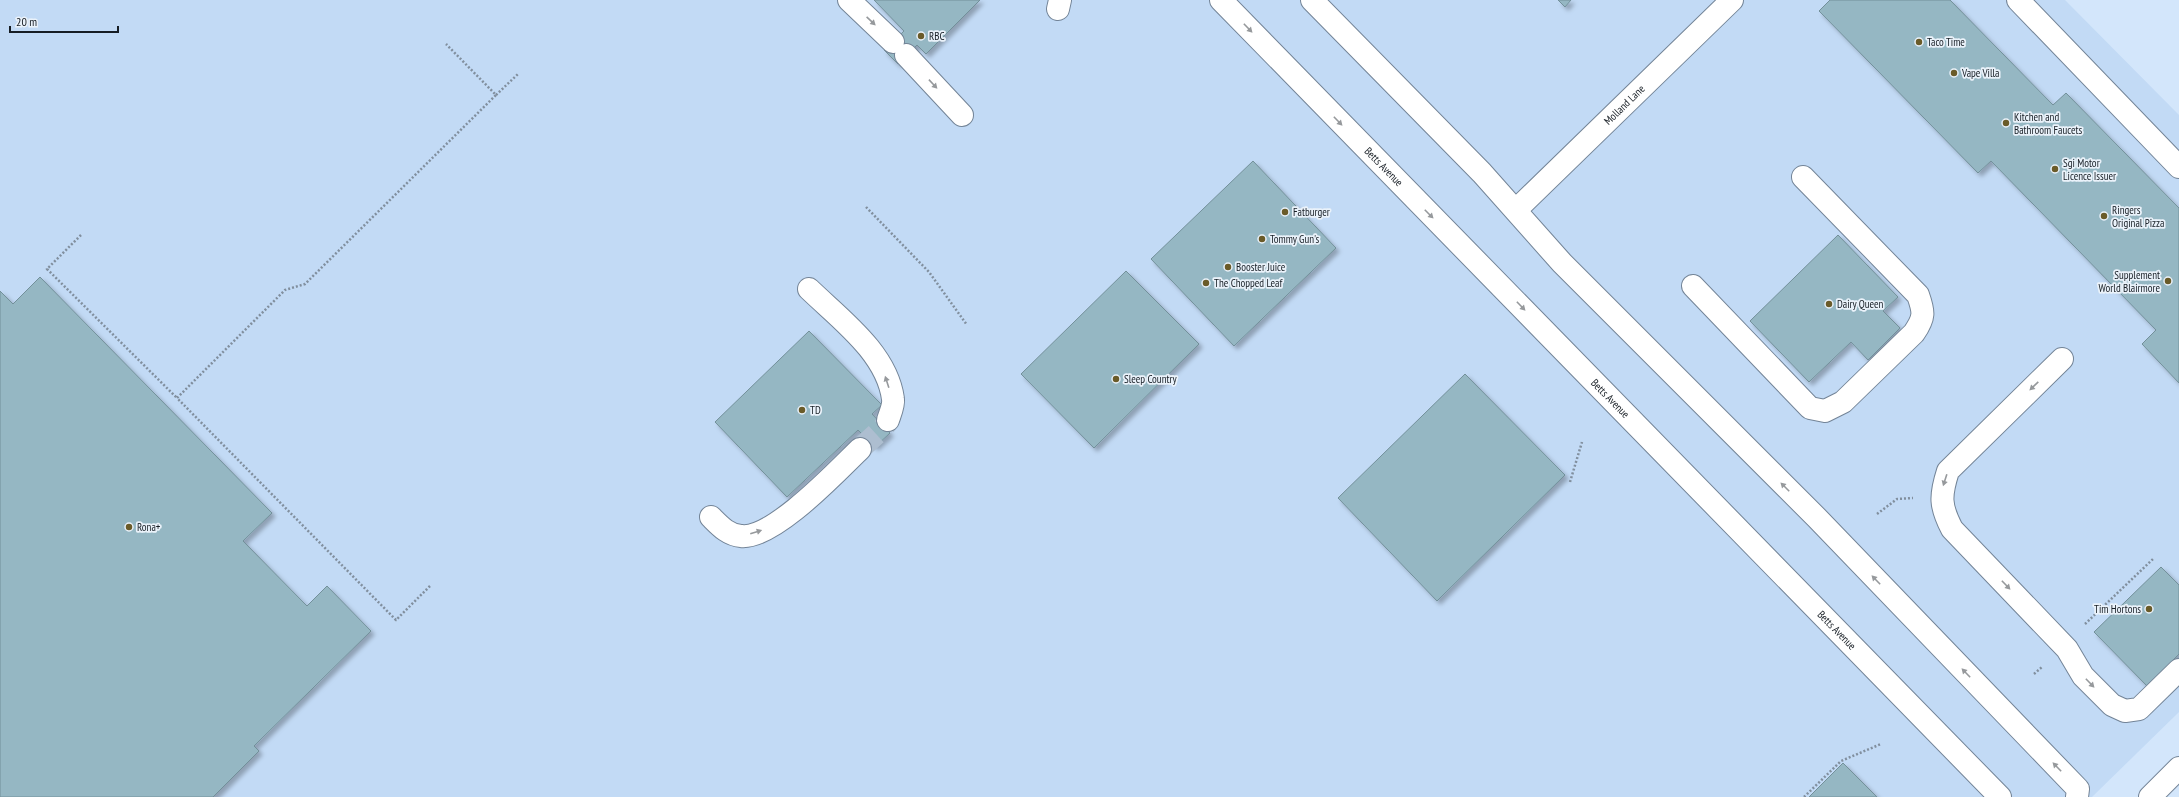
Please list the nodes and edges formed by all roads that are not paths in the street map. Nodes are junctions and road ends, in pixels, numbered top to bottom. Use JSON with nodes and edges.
{"nodes":[{"id":1,"x":848,"y":0,"type":"edge"},
{"id":2,"x":1221,"y":0,"type":"edge"},
{"id":3,"x":1312,"y":0,"type":"edge"},
{"id":4,"x":1732,"y":0,"type":"edge"},
{"id":5,"x":2018,"y":0,"type":"edge"},
{"id":6,"x":962,"y":114,"type":"dead end"},
{"id":7,"x":2179,"y":167,"type":"edge"},
{"id":8,"x":1803,"y":177,"type":"dead end"},
{"id":9,"x":1516,"y":210,"type":"junction"},
{"id":10,"x":1693,"y":286,"type":"dead end"},
{"id":11,"x":809,"y":289,"type":"dead end"},
{"id":12,"x":2062,"y":359,"type":"dead end"},
{"id":13,"x":888,"y":420,"type":"tunnel mouth"},
{"id":14,"x":860,"y":449,"type":"tunnel mouth"},
{"id":15,"x":711,"y":517,"type":"dead end"},
{"id":16,"x":2179,"y":670,"type":"edge"},
{"id":17,"x":2179,"y":768,"type":"edge"},
{"id":18,"x":2000,"y":797,"type":"edge"},
{"id":19,"x":2077,"y":797,"type":"edge"},
{"id":20,"x":2150,"y":797,"type":"edge"}],
"edges":[{"from":1,"to":6,"type":"main road","one_way":true},
{"from":2,"to":18,"type":"main road","name":"Betts Avenue","one_way":true},
{"from":3,"to":9,"type":"main road"},
{"from":4,"to":9,"type":"main road","name":"Molland Lane"},
{"from":5,"to":7,"type":"main road"},
{"from":8,"to":10,"type":"main road"},
{"from":19,"to":9,"type":"main road","one_way":true},
{"from":13,"to":11,"type":"main road","one_way":true},
{"from":12,"to":16,"type":"main road","one_way":true},
{"from":15,"to":14,"type":"main road","one_way":true},
{"from":17,"to":20,"type":"main road"}]}
